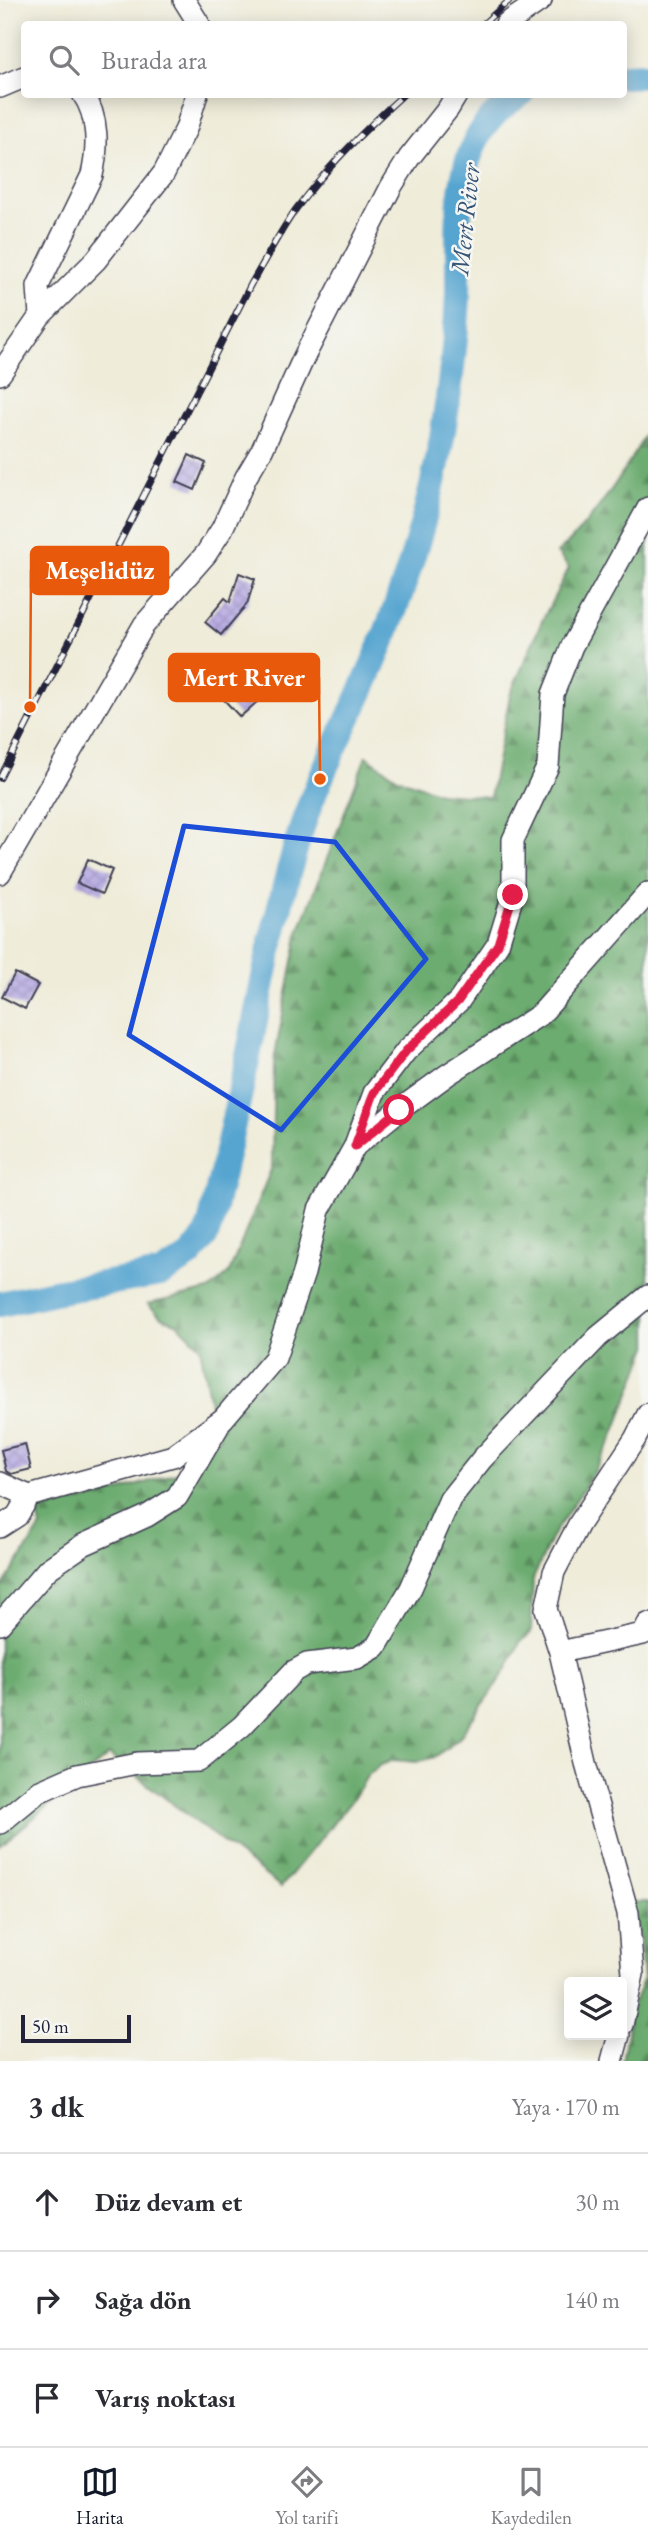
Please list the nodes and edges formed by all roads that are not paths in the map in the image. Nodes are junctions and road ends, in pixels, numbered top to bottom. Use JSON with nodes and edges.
{"nodes":[{"id":1,"x":184,"y":0,"type":"edge"},
{"id":2,"x":541,"y":0,"type":"edge"},
{"id":3,"x":197,"y":21,"type":"edge"},
{"id":4,"x":510,"y":21,"type":"edge"},
{"id":5,"x":21,"y":78,"type":"edge"},
{"id":6,"x":0,"y":87,"type":"edge"},
{"id":7,"x":84,"y":98,"type":"edge"},
{"id":8,"x":196,"y":98,"type":"edge"},
{"id":9,"x":455,"y":98,"type":"edge"},
{"id":10,"x":40,"y":316,"type":"junction"},
{"id":11,"x":0,"y":374,"type":"edge"},
{"id":12,"x":648,"y":508,"type":"edge"},
{"id":13,"x":0,"y":873,"type":"edge"},
{"id":14,"x":648,"y":893,"type":"edge"},
{"id":15,"x":355,"y":1146,"type":"junction"},
{"id":16,"x":648,"y":1296,"type":"edge"},
{"id":17,"x":648,"y":1414,"type":"edge"},
{"id":18,"x":223,"y":1419,"type":"junction"},
{"id":19,"x":0,"y":1483,"type":"edge"},
{"id":20,"x":29,"y":1496,"type":"junction"},
{"id":21,"x":0,"y":1527,"type":"edge"},
{"id":22,"x":0,"y":1624,"type":"edge"},
{"id":23,"x":648,"y":1624,"type":"edge"},
{"id":24,"x":559,"y":1652,"type":"junction"},
{"id":25,"x":0,"y":1823,"type":"edge"},
{"id":26,"x":627,"y":2002,"type":"edge"},
{"id":27,"x":618,"y":2040,"type":"edge"},
{"id":28,"x":612,"y":2061,"type":"edge"}],
"edges":[{"from":1,"to":3,"type":"street"},
{"from":2,"to":4,"type":"street"},
{"from":5,"to":6,"type":"street"},
{"from":7,"to":10,"type":"street"},
{"from":8,"to":10,"type":"street"},
{"from":9,"to":13,"type":"street"},
{"from":10,"to":11,"type":"street"},
{"from":12,"to":15,"type":"street"},
{"from":14,"to":15,"type":"street"},
{"from":15,"to":18,"type":"street"},
{"from":16,"to":25,"type":"street"},
{"from":17,"to":24,"type":"street"},
{"from":18,"to":20,"type":"street"},
{"from":18,"to":22,"type":"street"},
{"from":19,"to":20,"type":"street"},
{"from":20,"to":21,"type":"street"},
{"from":23,"to":24,"type":"street"},
{"from":24,"to":26,"type":"street"},
{"from":27,"to":28,"type":"street"}]}
